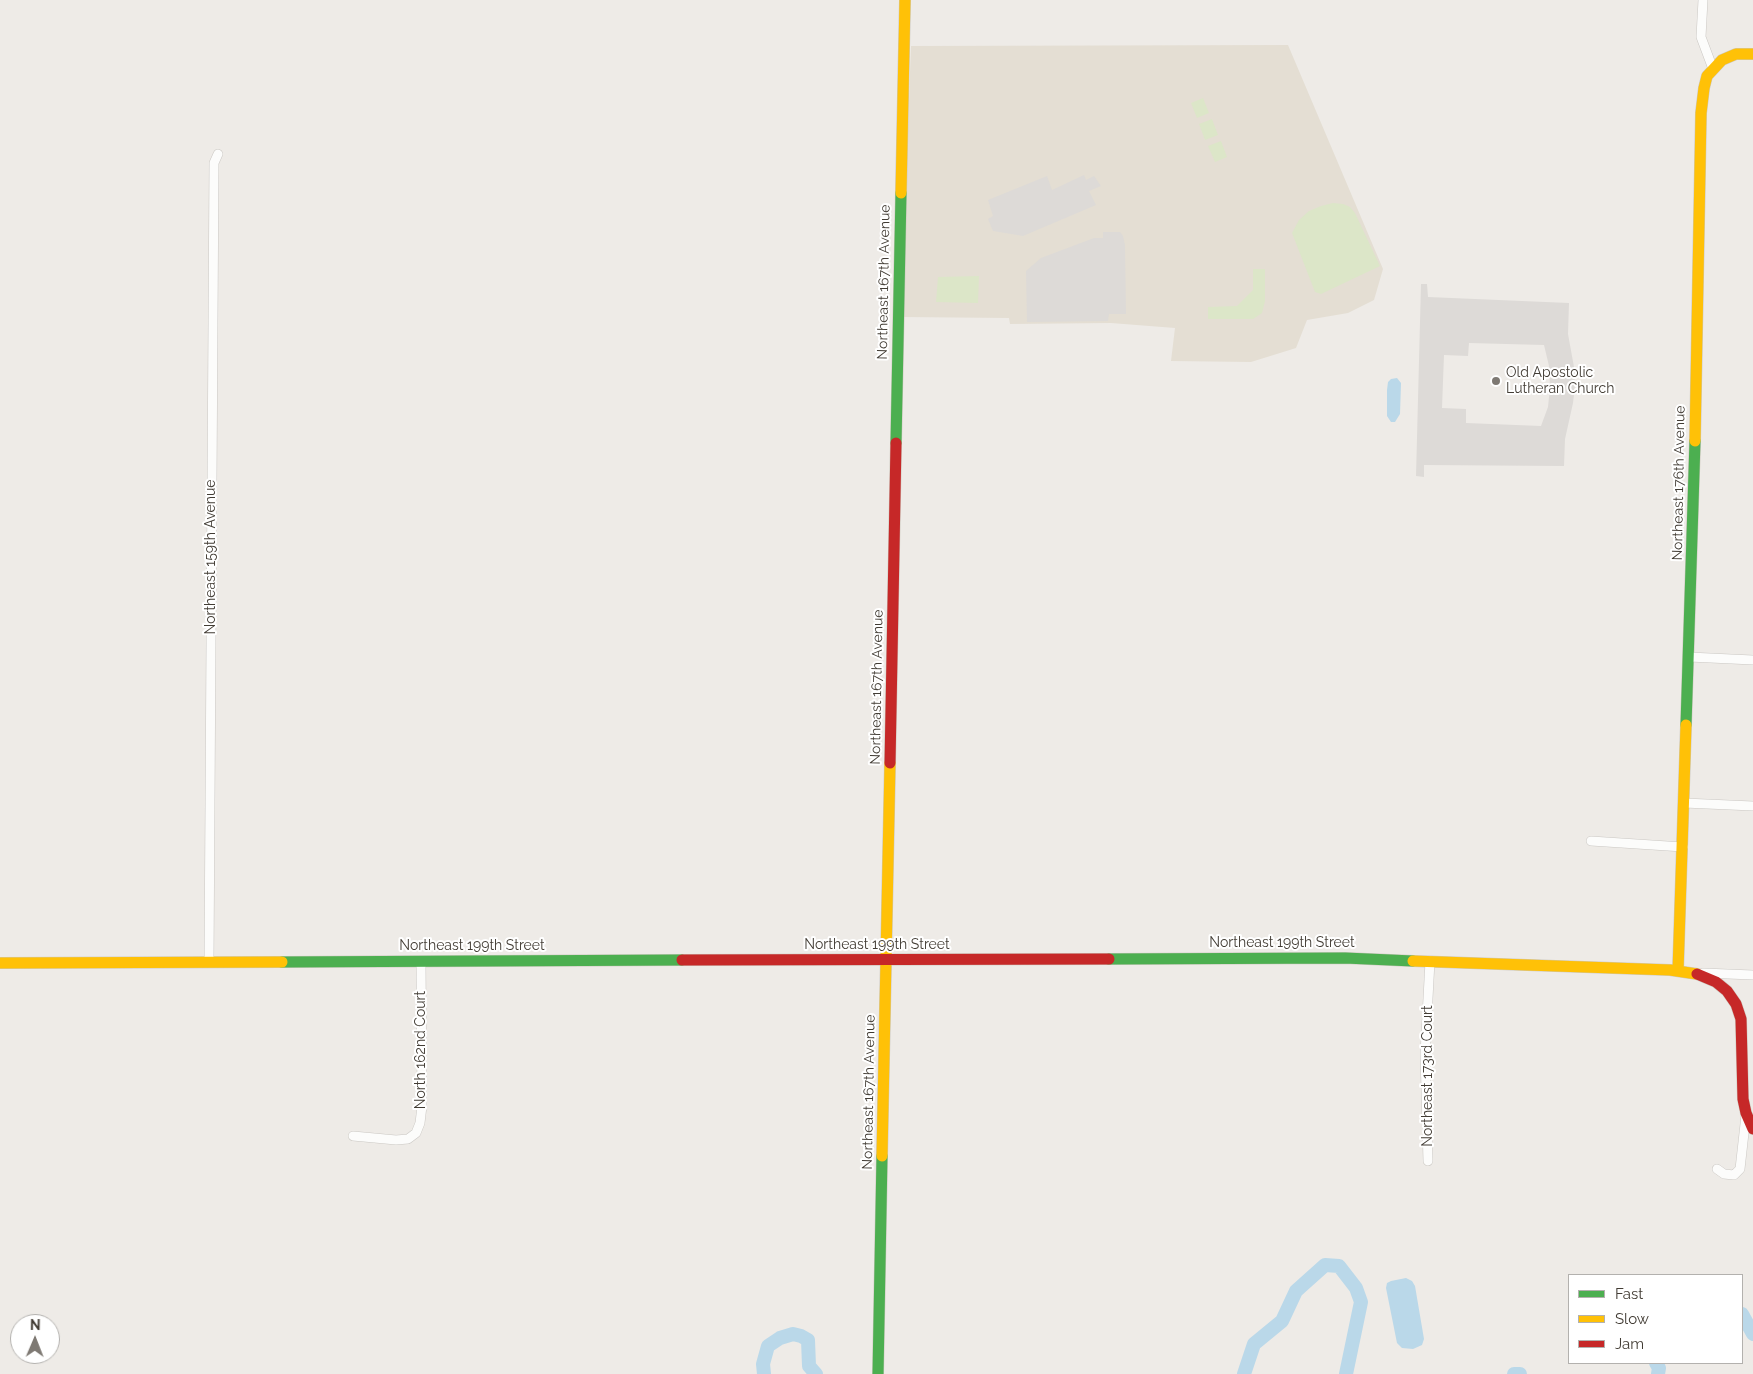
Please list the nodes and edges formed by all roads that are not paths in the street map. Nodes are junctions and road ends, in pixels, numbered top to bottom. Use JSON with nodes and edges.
{"nodes":[{"id":1,"x":905,"y":0,"type":"edge"},
{"id":2,"x":1703,"y":0,"type":"edge"},
{"id":3,"x":1753,"y":54,"type":"edge"},
{"id":4,"x":1713,"y":69,"type":"junction"},
{"id":5,"x":218,"y":154,"type":"dead end"},
{"id":6,"x":1689,"y":657,"type":"junction"},
{"id":7,"x":1753,"y":660,"type":"edge"},
{"id":8,"x":1684,"y":803,"type":"junction"},
{"id":9,"x":1753,"y":806,"type":"edge"},
{"id":10,"x":1591,"y":841,"type":"dead end"},
{"id":11,"x":1683,"y":847,"type":"junction"},
{"id":12,"x":887,"y":960,"type":"junction"},
{"id":13,"x":422,"y":961,"type":"junction"},
{"id":14,"x":1430,"y":961,"type":"junction"},
{"id":15,"x":209,"y":962,"type":"junction"},
{"id":16,"x":0,"y":963,"type":"edge"},
{"id":17,"x":1678,"y":971,"type":"junction"},
{"id":18,"x":1694,"y":973,"type":"junction"},
{"id":19,"x":1753,"y":975,"type":"edge"},
{"id":20,"x":1746,"y":1112,"type":"junction"},
{"id":21,"x":1753,"y":1129,"type":"edge"},
{"id":22,"x":353,"y":1136,"type":"dead end"},
{"id":23,"x":1428,"y":1161,"type":"dead end"},
{"id":24,"x":1716,"y":1169,"type":"dead end"},
{"id":25,"x":878,"y":1369,"type":"edge"}],
"edges":[{"from":1,"to":12,"type":"main road","name":"Northeast 167th Avenue"},
{"from":2,"to":4,"type":"street"},
{"from":3,"to":4,"type":"main road"},
{"from":4,"to":6,"type":"main road","name":"Northeast 176th Avenue"},
{"from":5,"to":15,"type":"street","name":"Northeast 159th Avenue"},
{"from":6,"to":7,"type":"street"},
{"from":6,"to":8,"type":"main road","name":"Northeast 176th Avenue"},
{"from":8,"to":9,"type":"street"},
{"from":8,"to":11,"type":"main road","name":"Northeast 176th Avenue"},
{"from":10,"to":11,"type":"street"},
{"from":11,"to":17,"type":"main road","name":"Northeast 176th Avenue"},
{"from":12,"to":13,"type":"main road","name":"Northeast 199th Street"},
{"from":12,"to":14,"type":"main road","name":"Northeast 199th Street"},
{"from":12,"to":25,"type":"main road","name":"Northeast 167th Avenue"},
{"from":13,"to":15,"type":"main road","name":"Northeast 199th Street"},
{"from":13,"to":22,"type":"street","name":"North 162nd Court"},
{"from":14,"to":17,"type":"main road","name":"Northeast 199th Street"},
{"from":14,"to":23,"type":"street","name":"Northeast 173rd Court"},
{"from":15,"to":16,"type":"main road","name":"Northeast 199th Street"},
{"from":17,"to":18,"type":"main road","name":"Northeast 199th Street"},
{"from":18,"to":19,"type":"street","name":"Northeast 199th Street"},
{"from":18,"to":20,"type":"main road"},
{"from":20,"to":21,"type":"main road"},
{"from":20,"to":24,"type":"street"}]}
